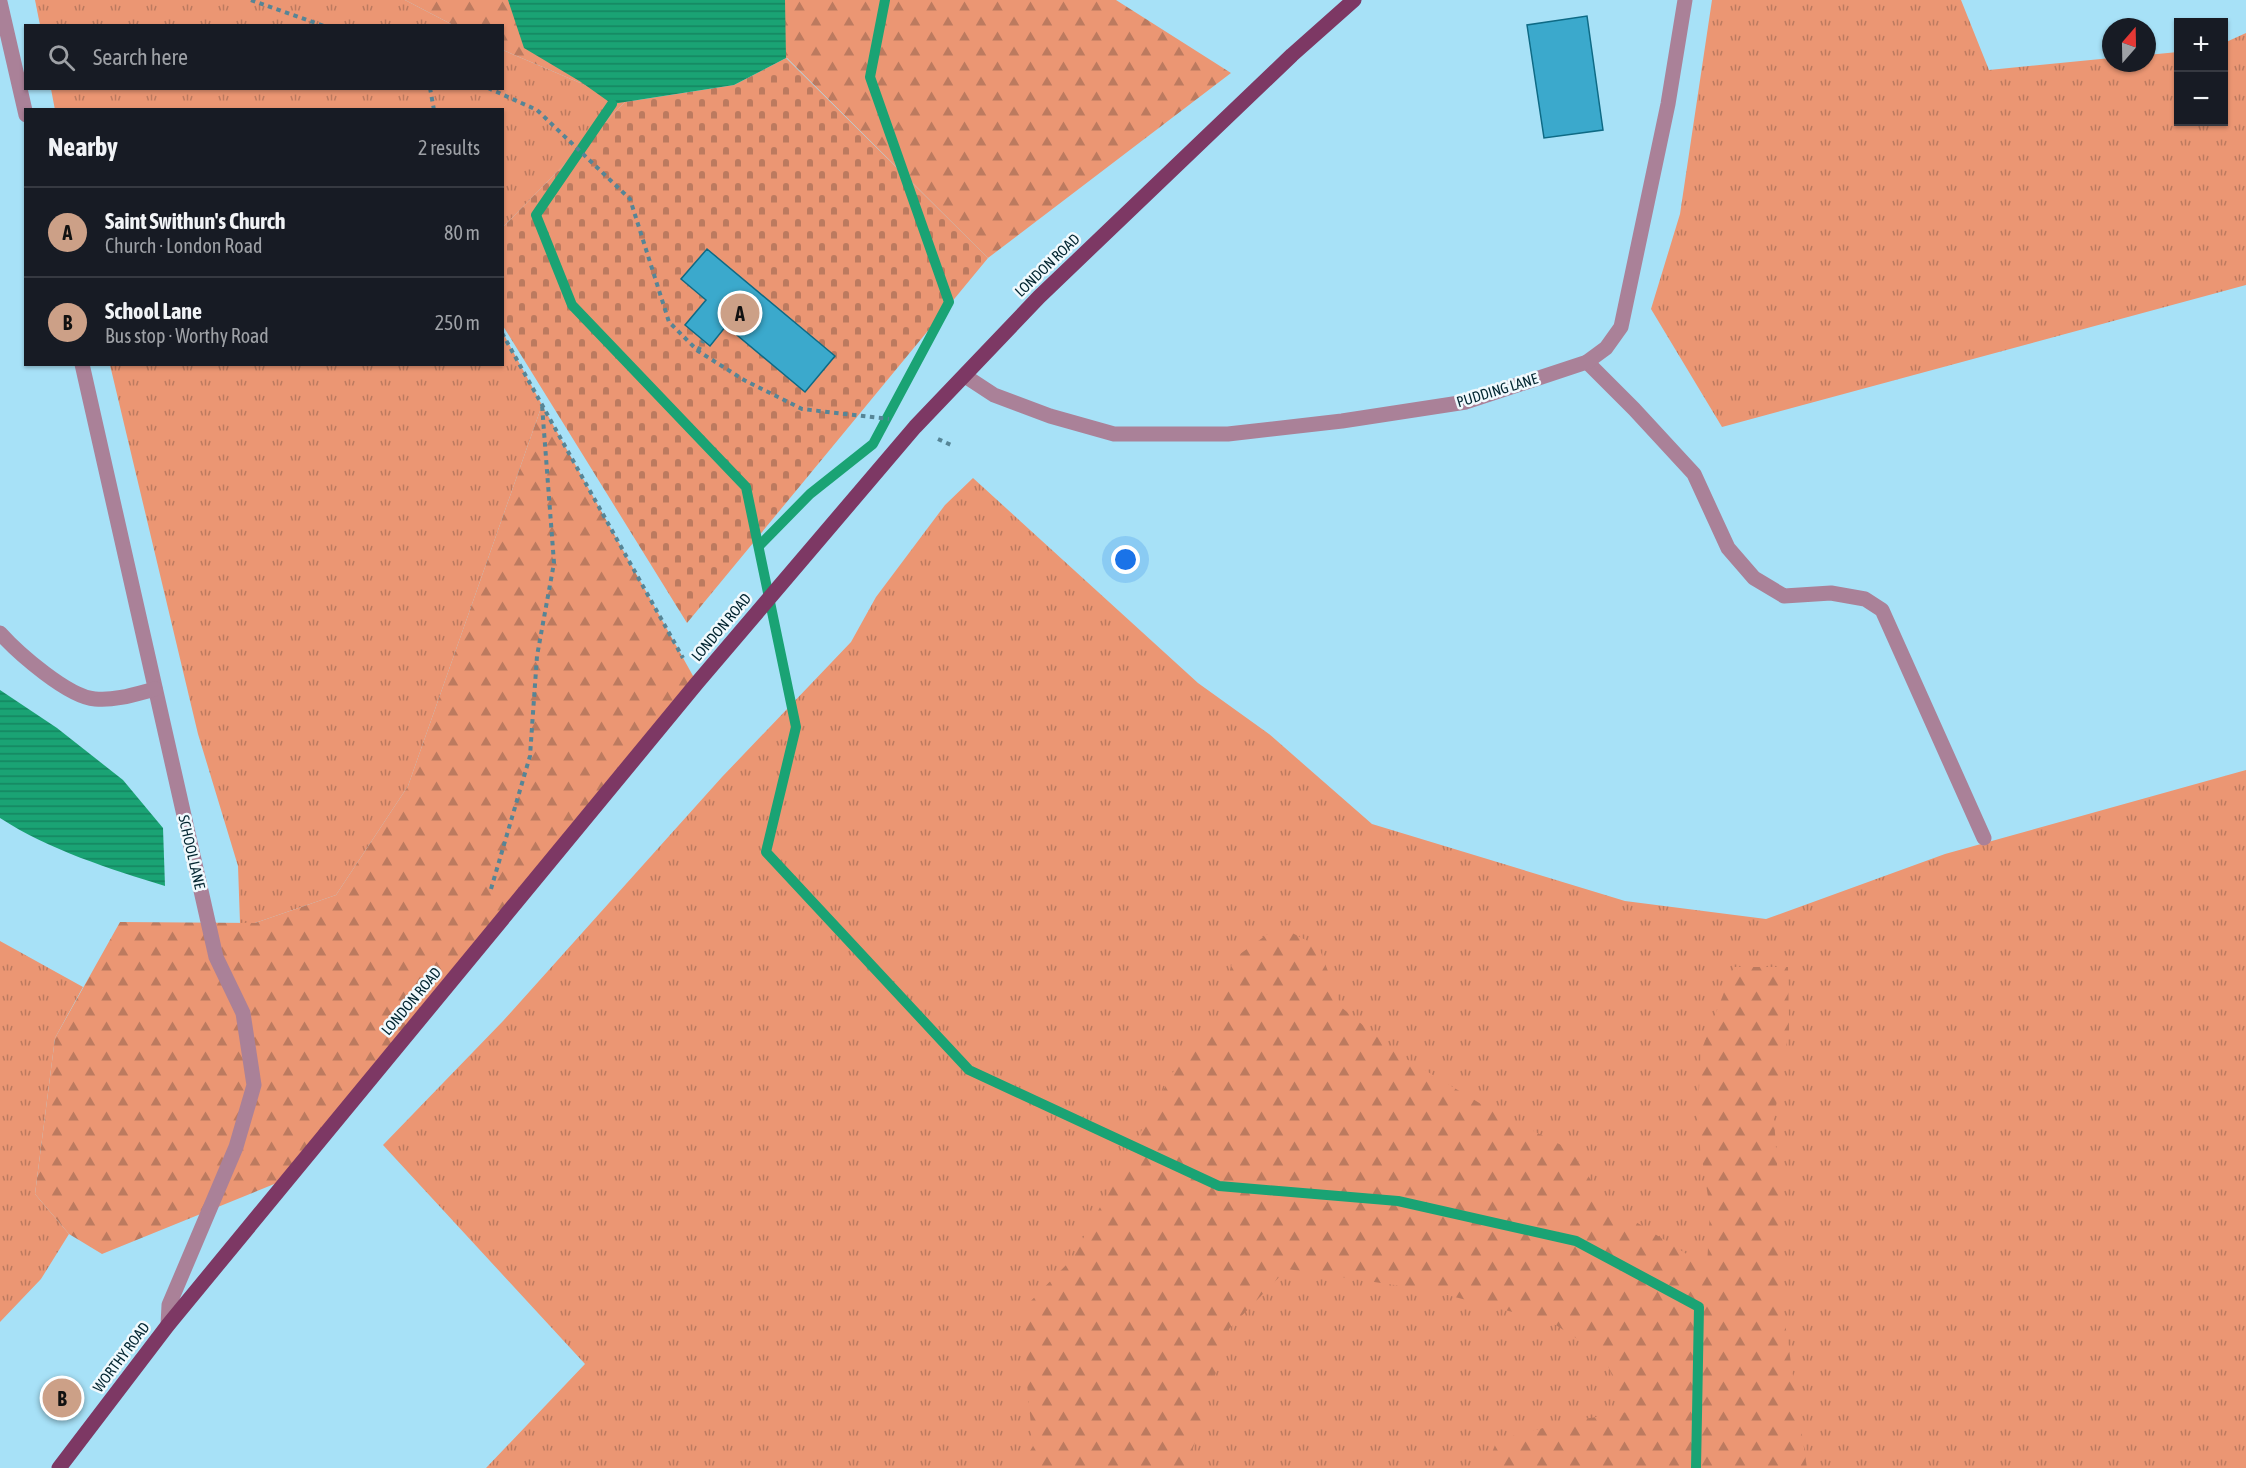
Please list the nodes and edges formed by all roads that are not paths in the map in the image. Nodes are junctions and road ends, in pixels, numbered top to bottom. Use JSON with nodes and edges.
{"nodes":[{"id":1,"x":1354,"y":0,"type":"edge"},
{"id":2,"x":1685,"y":0,"type":"edge"},
{"id":3,"x":0,"y":2,"type":"edge"},
{"id":4,"x":24,"y":108,"type":"edge"},
{"id":5,"x":1587,"y":362,"type":"junction"},
{"id":6,"x":82,"y":366,"type":"edge"},
{"id":7,"x":965,"y":376,"type":"junction"},
{"id":8,"x":0,"y":633,"type":"edge"},
{"id":9,"x":155,"y":689,"type":"junction"},
{"id":10,"x":1984,"y":838,"type":"dead end"},
{"id":11,"x":168,"y":1325,"type":"junction"},
{"id":12,"x":59,"y":1468,"type":"edge"}],
"edges":[{"from":1,"to":7,"type":"main road","name":"LONDON ROAD"},
{"from":2,"to":5,"type":"street","name":"PUDDING LANE"},
{"from":3,"to":4,"type":"street"},
{"from":5,"to":7,"type":"street","name":"PUDDING LANE"},
{"from":5,"to":10,"type":"street"},
{"from":6,"to":9,"type":"street","name":"SCHOOL LANE"},
{"from":7,"to":11,"type":"main road","name":"LONDON ROAD"},
{"from":8,"to":9,"type":"street"},
{"from":9,"to":11,"type":"street","name":"SCHOOL LANE"},
{"from":11,"to":12,"type":"main road","name":"WORTHY ROAD"}]}
